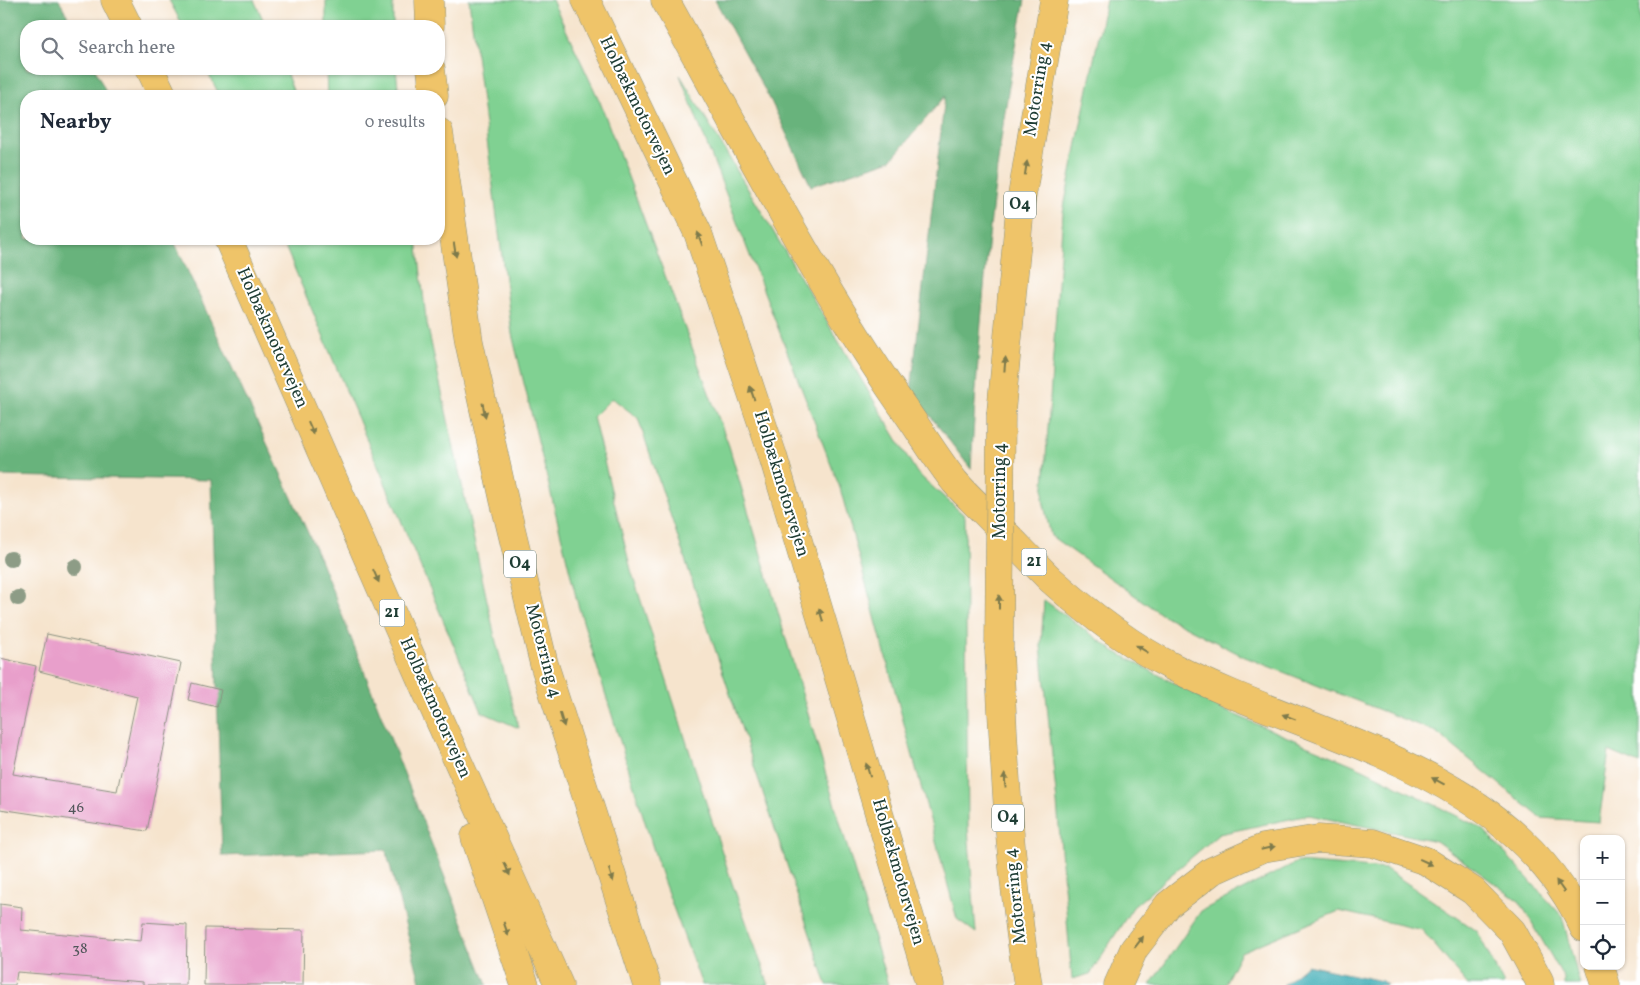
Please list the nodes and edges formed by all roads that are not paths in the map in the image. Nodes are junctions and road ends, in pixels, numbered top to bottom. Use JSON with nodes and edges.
{"nodes":[{"id":1,"x":115,"y":0,"type":"edge"},
{"id":2,"x":429,"y":0,"type":"edge"},
{"id":3,"x":586,"y":0,"type":"edge"},
{"id":4,"x":665,"y":0,"type":"edge"},
{"id":5,"x":1054,"y":0,"type":"edge"},
{"id":6,"x":125,"y":20,"type":"edge"},
{"id":7,"x":430,"y":20,"type":"edge"},
{"id":8,"x":153,"y":75,"type":"edge"},
{"id":9,"x":432,"y":75,"type":"edge"},
{"id":10,"x":161,"y":90,"type":"edge"},
{"id":11,"x":434,"y":90,"type":"edge"},
{"id":12,"x":445,"y":174,"type":"edge"},
{"id":13,"x":231,"y":245,"type":"edge"},
{"id":14,"x":423,"y":684,"type":"junction"},
{"id":15,"x":1582,"y":925,"type":"edge"},
{"id":16,"x":1601,"y":970,"type":"edge"},
{"id":17,"x":525,"y":985,"type":"edge"},
{"id":18,"x":559,"y":985,"type":"edge"},
{"id":19,"x":647,"y":985,"type":"edge"},
{"id":20,"x":930,"y":985,"type":"edge"},
{"id":21,"x":1028,"y":985,"type":"edge"},
{"id":22,"x":1118,"y":985,"type":"edge"},
{"id":23,"x":1540,"y":985,"type":"edge"},
{"id":24,"x":1606,"y":985,"type":"edge"}],
"edges":[{"from":1,"to":6,"type":"highway"},
{"from":2,"to":7,"type":"highway"},
{"from":20,"to":3,"type":"highway","name":"Holbækmotorvejen","one_way":true},
{"from":15,"to":4,"type":"highway","number":"21","one_way":true},
{"from":21,"to":5,"type":"highway","name":"Motorring 4","number":"O4","one_way":true,"bridge":true},
{"from":8,"to":10,"type":"highway"},
{"from":9,"to":11,"type":"highway"},
{"from":12,"to":19,"type":"highway","name":"Motorring 4","number":"O4","one_way":true},
{"from":13,"to":14,"type":"highway","name":"Holbækmotorvejen","number":"21","one_way":true},
{"from":14,"to":17,"type":"highway","one_way":true},
{"from":14,"to":18,"type":"highway","name":"Holbækmotorvejen","number":"21","one_way":true},
{"from":16,"to":24,"type":"highway"},
{"from":22,"to":23,"type":"highway","one_way":true}]}
